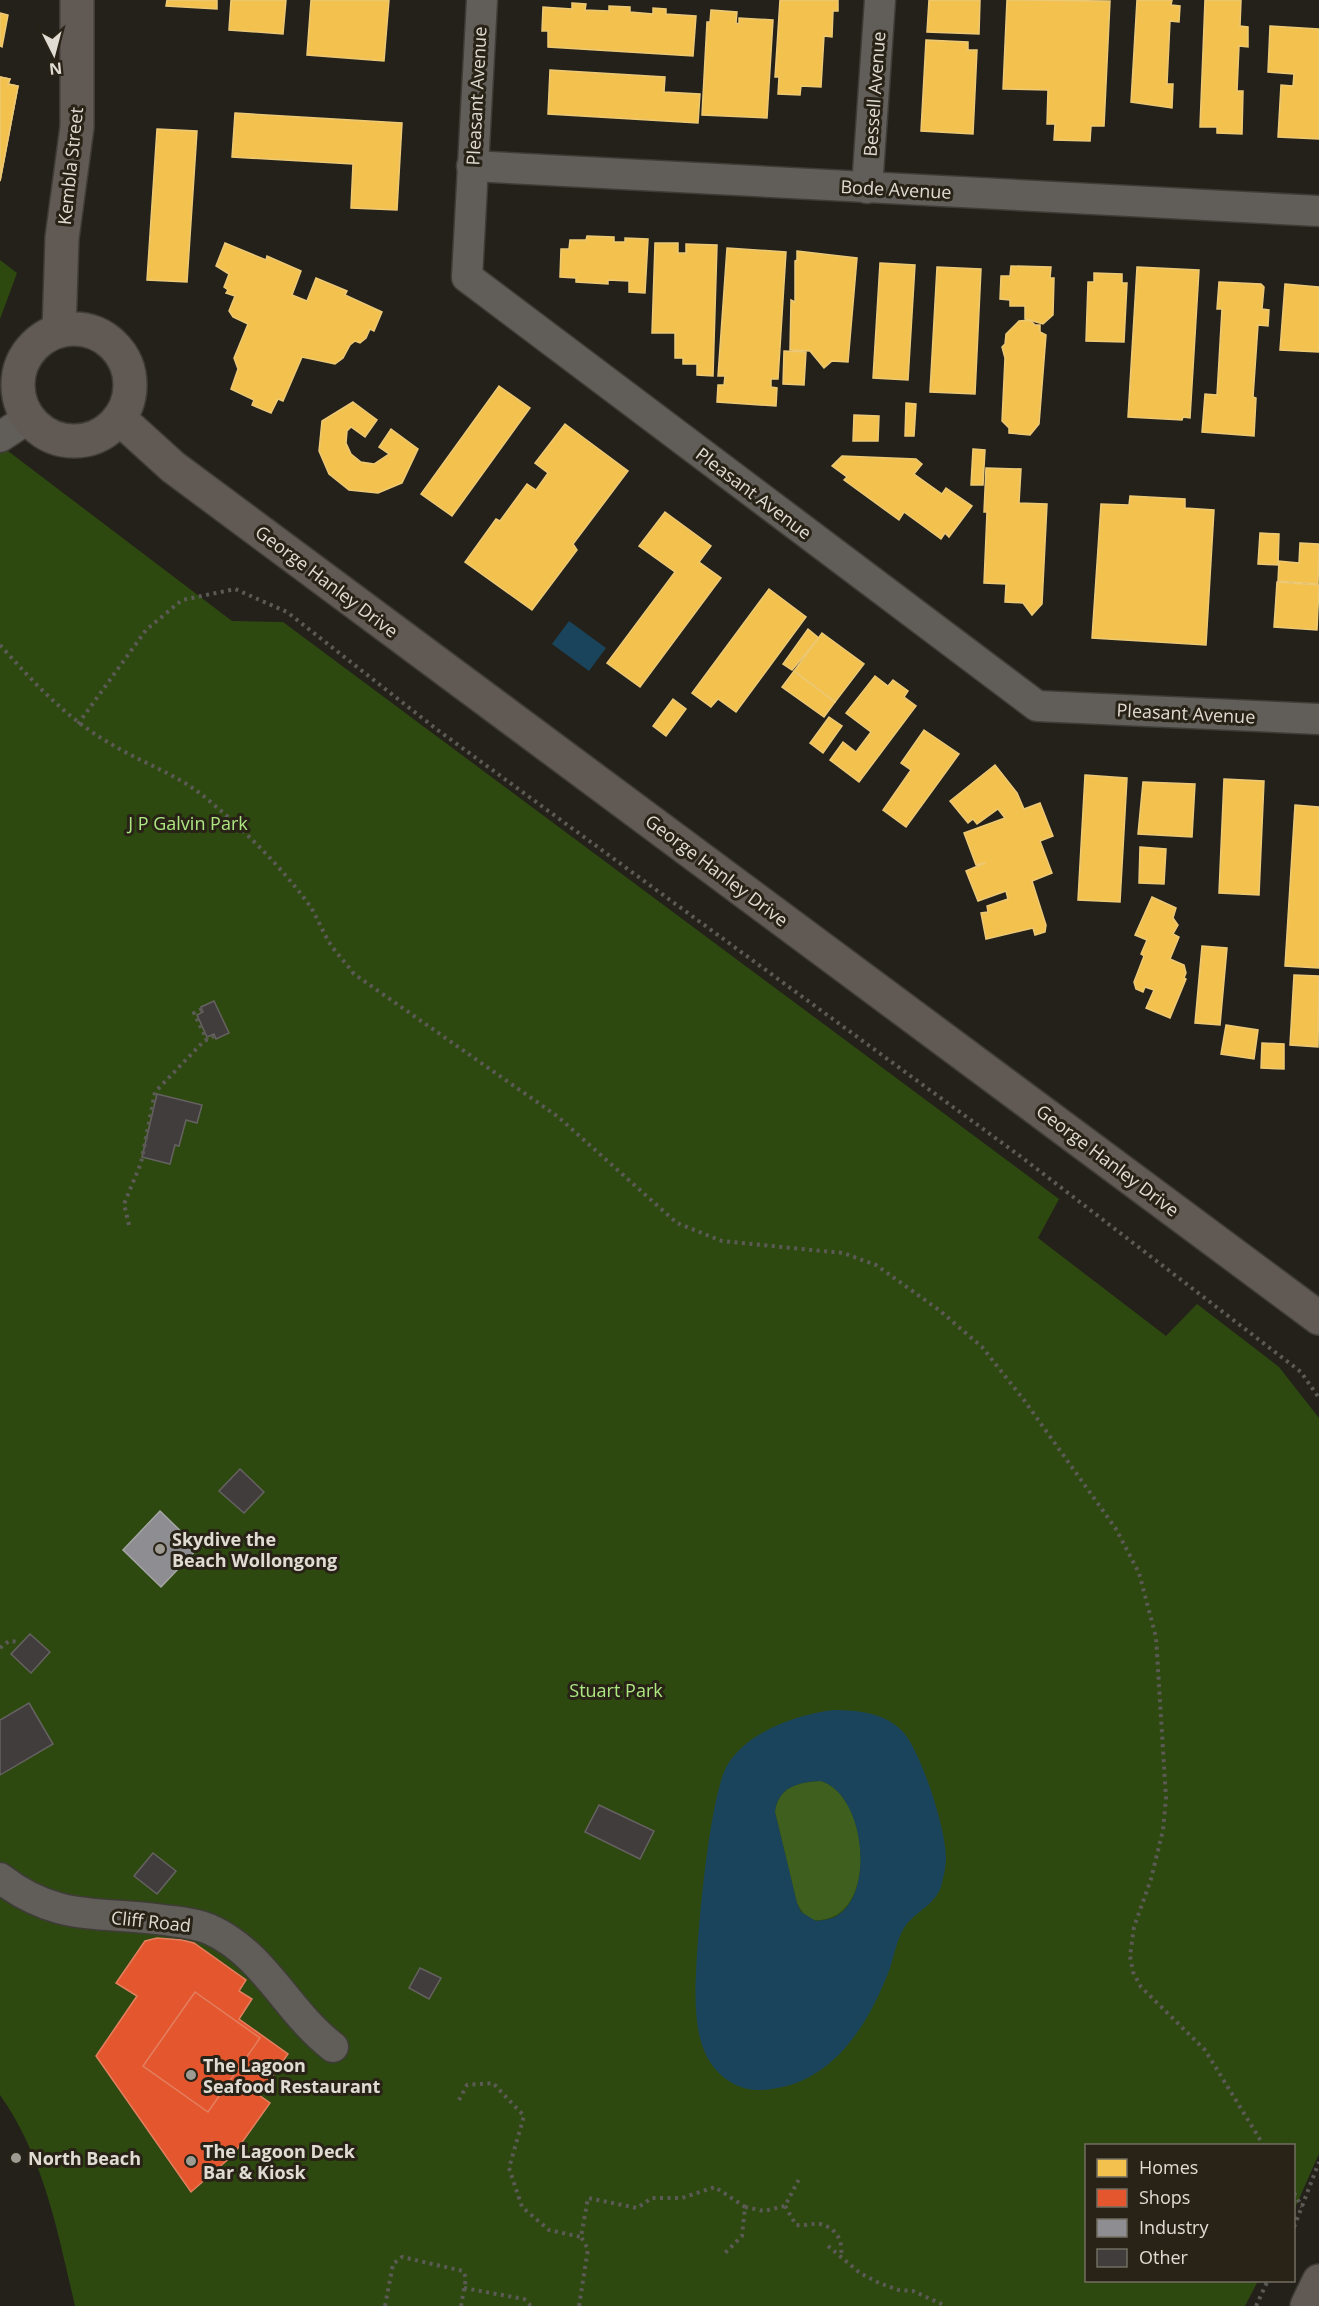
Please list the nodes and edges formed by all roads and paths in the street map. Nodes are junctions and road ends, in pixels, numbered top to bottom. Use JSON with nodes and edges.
{"nodes":[{"id":1,"x":77,"y":0,"type":"edge"},
{"id":2,"x":482,"y":0,"type":"edge"},
{"id":3,"x":880,"y":0,"type":"edge"},
{"id":4,"x":472,"y":166,"type":"junction"},
{"id":5,"x":867,"y":188,"type":"junction"},
{"id":6,"x":1319,"y":211,"type":"edge"},
{"id":7,"x":59,"y":331,"type":"junction"},
{"id":8,"x":28,"y":418,"type":"junction"},
{"id":9,"x":119,"y":418,"type":"junction"},
{"id":10,"x":0,"y":437,"type":"edge"},
{"id":11,"x":0,"y":645,"type":"edge"},
{"id":12,"x":1319,"y":719,"type":"edge"},
{"id":13,"x":78,"y":724,"type":"junction"},
{"id":14,"x":202,"y":1009,"type":"dead end"},
{"id":15,"x":215,"y":1036,"type":"dead end"},
{"id":16,"x":207,"y":1040,"type":"junction"},
{"id":17,"x":129,"y":1225,"type":"dead end"},
{"id":18,"x":1319,"y":1318,"type":"edge"},
{"id":19,"x":1319,"y":1398,"type":"edge"},
{"id":20,"x":20,"y":1642,"type":"dead end"},
{"id":21,"x":0,"y":1648,"type":"edge"},
{"id":22,"x":0,"y":1878,"type":"edge"},
{"id":23,"x":333,"y":2047,"type":"dead end"},
{"id":24,"x":459,"y":2100,"type":"dead end"},
{"id":25,"x":1263,"y":2144,"type":"edge"},
{"id":26,"x":1319,"y":2162,"type":"edge"},
{"id":27,"x":799,"y":2179,"type":"dead end"},
{"id":28,"x":1295,"y":2196,"type":"edge"},
{"id":29,"x":784,"y":2206,"type":"junction"},
{"id":30,"x":745,"y":2207,"type":"junction"},
{"id":31,"x":1303,"y":2207,"type":"junction"},
{"id":32,"x":1295,"y":2224,"type":"edge"},
{"id":33,"x":582,"y":2237,"type":"junction"},
{"id":34,"x":828,"y":2246,"type":"dead end"},
{"id":35,"x":725,"y":2253,"type":"dead end"},
{"id":36,"x":840,"y":2257,"type":"junction"},
{"id":37,"x":1267,"y":2282,"type":"edge"},
{"id":38,"x":1319,"y":2282,"type":"edge"},
{"id":39,"x":464,"y":2288,"type":"junction"},
{"id":40,"x":385,"y":2306,"type":"edge"},
{"id":41,"x":461,"y":2306,"type":"edge"},
{"id":42,"x":531,"y":2306,"type":"edge"},
{"id":43,"x":579,"y":2306,"type":"edge"},
{"id":44,"x":946,"y":2306,"type":"edge"},
{"id":45,"x":1256,"y":2306,"type":"edge"},
{"id":46,"x":1306,"y":2306,"type":"edge"}],
"edges":[{"from":1,"to":7,"type":"main road","name":"Kembla Street"},
{"from":2,"to":4,"type":"street","name":"Pleasant Avenue"},
{"from":3,"to":5,"type":"street","name":"Bessell Avenue"},
{"from":4,"to":5,"type":"street","name":"Bode Avenue"},
{"from":4,"to":12,"type":"street","name":"Pleasant Avenue"},
{"from":5,"to":6,"type":"street","name":"Bode Avenue"},
{"from":7,"to":8,"type":"main road"},
{"from":7,"to":9,"type":"main road"},
{"from":8,"to":9,"type":"main road"},
{"from":8,"to":10,"type":"street"},
{"from":9,"to":18,"type":"main road","name":"George Hanley Drive"},
{"from":11,"to":13,"type":"path"},
{"from":13,"to":19,"type":"path"},
{"from":13,"to":25,"type":"path"},
{"from":14,"to":16,"type":"path"},
{"from":15,"to":16,"type":"path"},
{"from":16,"to":17,"type":"path"},
{"from":20,"to":21,"type":"path"},
{"from":22,"to":23,"type":"street","name":"Cliff Road"},
{"from":24,"to":33,"type":"path"},
{"from":26,"to":31,"type":"path"},
{"from":27,"to":29,"type":"path"},
{"from":28,"to":31,"type":"path"},
{"from":29,"to":30,"type":"path"},
{"from":29,"to":36,"type":"path"},
{"from":30,"to":33,"type":"path"},
{"from":30,"to":35,"type":"path"},
{"from":31,"to":32,"type":"path"},
{"from":33,"to":43,"type":"path"},
{"from":34,"to":36,"type":"path"},
{"from":36,"to":44,"type":"path"},
{"from":37,"to":45,"type":"path"},
{"from":38,"to":46,"type":"main road"},
{"from":39,"to":40,"type":"path"},
{"from":39,"to":41,"type":"path"},
{"from":39,"to":42,"type":"path"}]}
